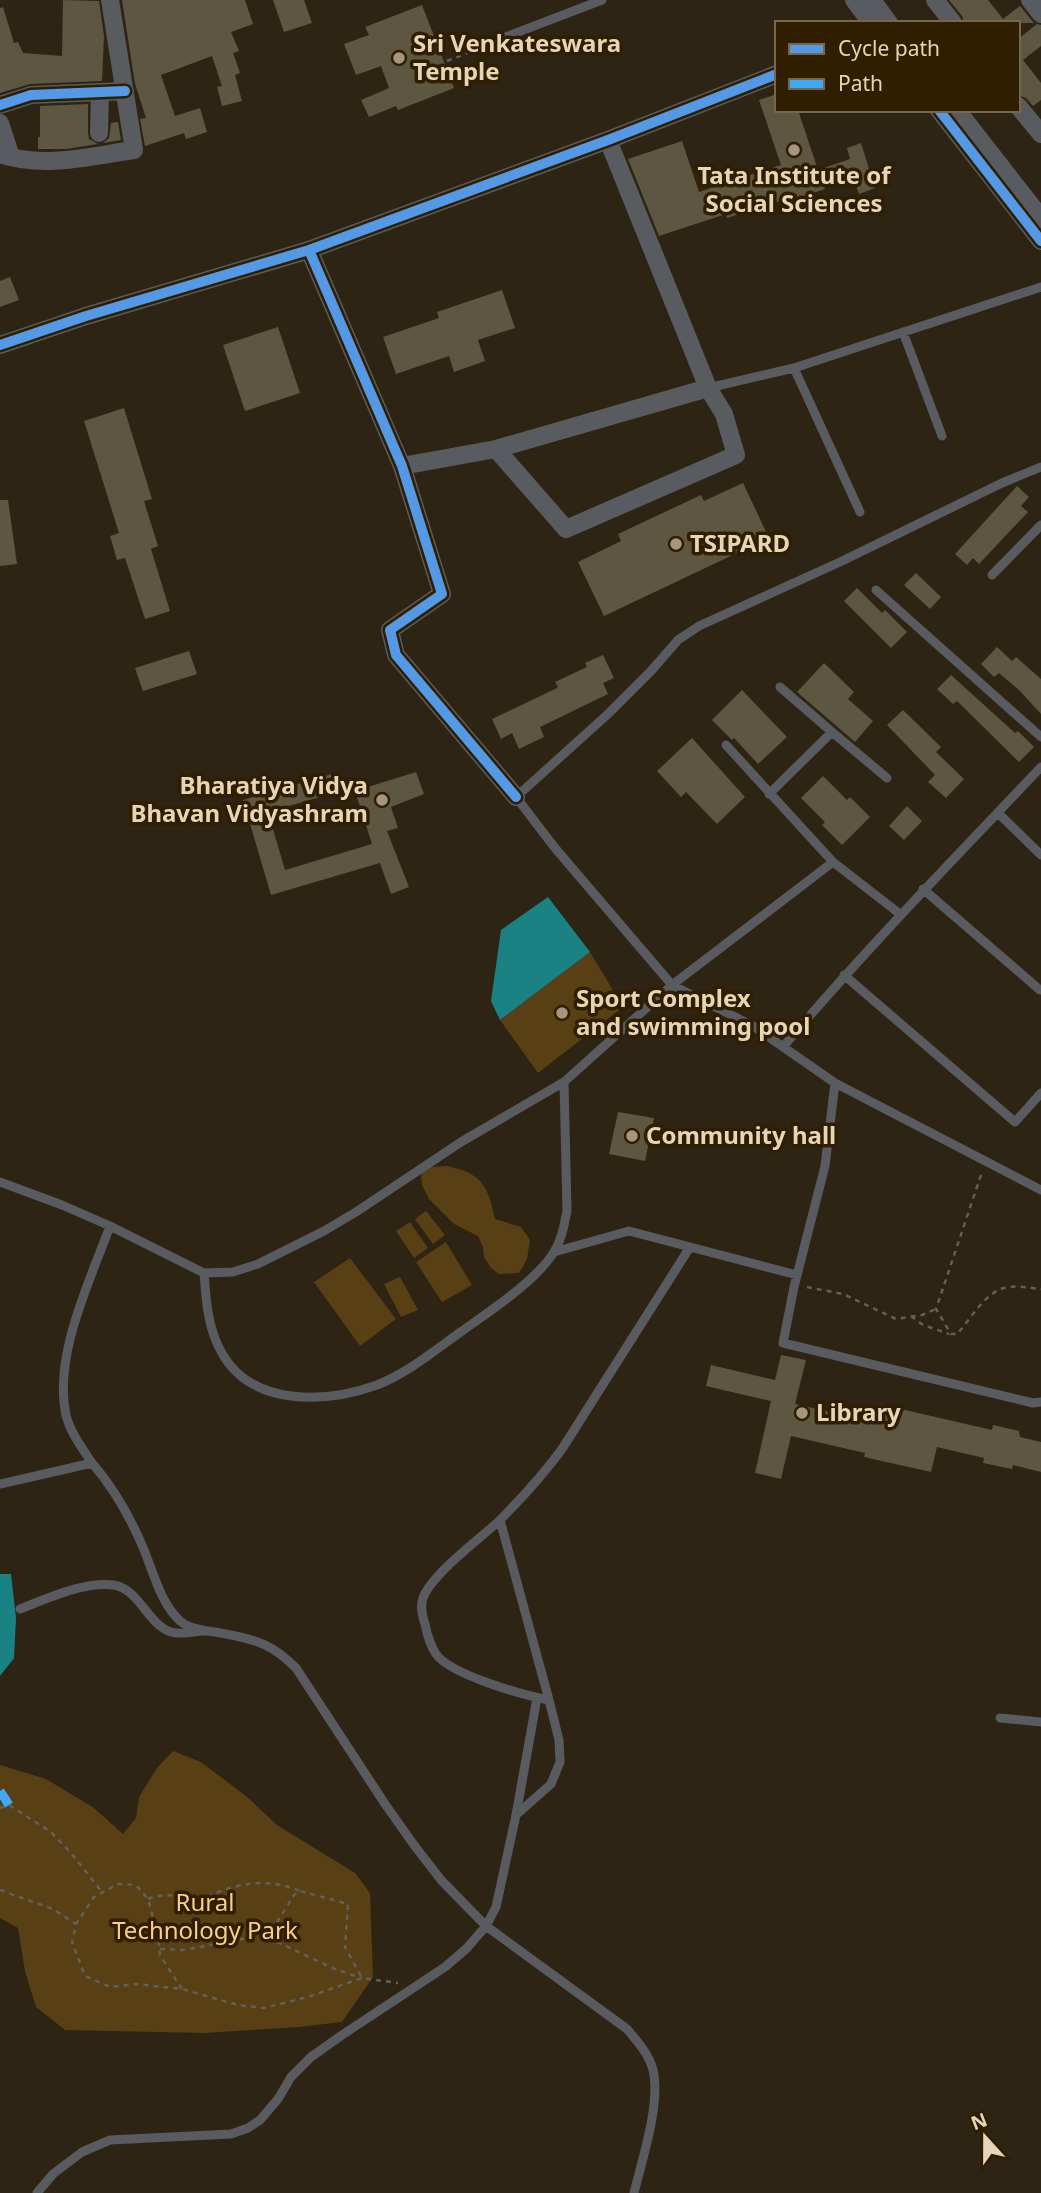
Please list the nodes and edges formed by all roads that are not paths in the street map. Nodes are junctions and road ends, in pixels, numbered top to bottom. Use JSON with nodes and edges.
{"nodes":[{"id":1,"x":110,"y":0,"type":"edge"},
{"id":2,"x":602,"y":0,"type":"edge"},
{"id":3,"x":854,"y":0,"type":"edge"},
{"id":4,"x":935,"y":0,"type":"edge"},
{"id":5,"x":1030,"y":0,"type":"edge"},
{"id":6,"x":876,"y":7,"type":"edge"},
{"id":7,"x":1041,"y":14,"type":"edge"},
{"id":8,"x":887,"y":21,"type":"edge"},
{"id":9,"x":951,"y":21,"type":"edge"},
{"id":10,"x":495,"y":41,"type":"road end"},
{"id":11,"x":775,"y":75,"type":"edge"},
{"id":12,"x":125,"y":91,"type":"junction"},
{"id":13,"x":100,"y":92,"type":"junction"},
{"id":14,"x":0,"y":105,"type":"edge"},
{"id":15,"x":941,"y":112,"type":"edge"},
{"id":16,"x":959,"y":112,"type":"edge"},
{"id":17,"x":0,"y":124,"type":"edge"},
{"id":18,"x":99,"y":133,"type":"dead end"},
{"id":19,"x":608,"y":140,"type":"junction"},
{"id":20,"x":5,"y":156,"type":"edge"},
{"id":21,"x":1034,"y":208,"type":"edge"},
{"id":22,"x":1041,"y":241,"type":"edge"},
{"id":23,"x":309,"y":250,"type":"junction"},
{"id":24,"x":1041,"y":287,"type":"edge"},
{"id":25,"x":903,"y":332,"type":"junction"},
{"id":26,"x":0,"y":345,"type":"edge"},
{"id":27,"x":794,"y":368,"type":"junction"},
{"id":28,"x":708,"y":388,"type":"junction"},
{"id":29,"x":942,"y":436,"type":"dead end"},
{"id":30,"x":496,"y":449,"type":"junction"},
{"id":31,"x":402,"y":466,"type":"junction"},
{"id":32,"x":1041,"y":467,"type":"edge"},
{"id":33,"x":860,"y":512,"type":"dead end"},
{"id":34,"x":1041,"y":524,"type":"edge"},
{"id":35,"x":992,"y":575,"type":"dead end"},
{"id":36,"x":876,"y":590,"type":"dead end"},
{"id":37,"x":780,"y":687,"type":"dead end"},
{"id":38,"x":832,"y":732,"type":"junction"},
{"id":39,"x":1041,"y":737,"type":"edge"},
{"id":40,"x":726,"y":745,"type":"dead end"},
{"id":41,"x":1041,"y":768,"type":"edge"},
{"id":42,"x":887,"y":778,"type":"dead end"},
{"id":43,"x":769,"y":794,"type":"junction"},
{"id":44,"x":516,"y":797,"type":"junction"},
{"id":45,"x":998,"y":813,"type":"junction"},
{"id":46,"x":1041,"y":855,"type":"edge"},
{"id":47,"x":833,"y":862,"type":"junction"},
{"id":48,"x":923,"y":889,"type":"junction"},
{"id":49,"x":900,"y":914,"type":"junction"},
{"id":50,"x":844,"y":975,"type":"junction"},
{"id":51,"x":672,"y":985,"type":"junction"},
{"id":52,"x":1040,"y":990,"type":"edge"},
{"id":53,"x":783,"y":1047,"type":"junction"},
{"id":54,"x":564,"y":1082,"type":"junction"},
{"id":55,"x":835,"y":1083,"type":"junction"},
{"id":56,"x":1041,"y":1093,"type":"edge"},
{"id":57,"x":0,"y":1182,"type":"edge"},
{"id":58,"x":1041,"y":1191,"type":"edge"},
{"id":59,"x":110,"y":1226,"type":"junction"},
{"id":60,"x":690,"y":1247,"type":"junction"},
{"id":61,"x":554,"y":1252,"type":"junction"},
{"id":62,"x":204,"y":1273,"type":"junction"},
{"id":63,"x":797,"y":1275,"type":"junction"},
{"id":64,"x":1041,"y":1402,"type":"edge"},
{"id":65,"x":92,"y":1463,"type":"junction"},
{"id":66,"x":0,"y":1484,"type":"edge"},
{"id":67,"x":500,"y":1520,"type":"junction"},
{"id":68,"x":20,"y":1609,"type":"dead end"},
{"id":69,"x":206,"y":1630,"type":"junction"},
{"id":70,"x":537,"y":1698,"type":"junction"},
{"id":71,"x":549,"y":1700,"type":"junction"},
{"id":72,"x":1000,"y":1718,"type":"dead end"},
{"id":73,"x":1041,"y":1722,"type":"edge"},
{"id":74,"x":516,"y":1815,"type":"junction"},
{"id":75,"x":486,"y":1926,"type":"junction"},
{"id":76,"x":37,"y":2193,"type":"edge"},
{"id":77,"x":634,"y":2193,"type":"edge"}],
"edges":[{"from":1,"to":12,"type":"street"},
{"from":2,"to":10,"type":"lane"},
{"from":3,"to":6,"type":"street"},
{"from":4,"to":9,"type":"street"},
{"from":5,"to":7,"type":"street"},
{"from":6,"to":8,"type":"street"},
{"from":11,"to":19,"type":"street"},
{"from":12,"to":13,"type":"street"},
{"from":12,"to":20,"type":"street"},
{"from":13,"to":14,"type":"street"},
{"from":13,"to":18,"type":"street"},
{"from":15,"to":21,"type":"street"},
{"from":16,"to":21,"type":"street"},
{"from":17,"to":20,"type":"street"},
{"from":19,"to":23,"type":"street"},
{"from":19,"to":28,"type":"street"},
{"from":21,"to":22,"type":"street"},
{"from":23,"to":26,"type":"street"},
{"from":23,"to":31,"type":"street"},
{"from":24,"to":25,"type":"lane"},
{"from":25,"to":27,"type":"lane"},
{"from":25,"to":29,"type":"lane"},
{"from":27,"to":28,"type":"lane"},
{"from":27,"to":33,"type":"lane"},
{"from":28,"to":30,"type":"street"},
{"from":28,"to":30,"type":"street"},
{"from":30,"to":31,"type":"street"},
{"from":31,"to":44,"type":"street"},
{"from":32,"to":44,"type":"lane"},
{"from":34,"to":35,"type":"lane"},
{"from":36,"to":39,"type":"lane"},
{"from":37,"to":38,"type":"lane"},
{"from":38,"to":42,"type":"lane"},
{"from":38,"to":43,"type":"lane"},
{"from":40,"to":43,"type":"lane"},
{"from":41,"to":45,"type":"lane"},
{"from":43,"to":47,"type":"lane"},
{"from":44,"to":51,"type":"lane"},
{"from":45,"to":46,"type":"lane"},
{"from":45,"to":48,"type":"lane"},
{"from":47,"to":49,"type":"lane"},
{"from":47,"to":51,"type":"lane"},
{"from":48,"to":49,"type":"lane"},
{"from":48,"to":52,"type":"lane"},
{"from":49,"to":50,"type":"lane"},
{"from":50,"to":53,"type":"lane"},
{"from":50,"to":56,"type":"lane"},
{"from":51,"to":53,"type":"lane"},
{"from":51,"to":54,"type":"lane"},
{"from":53,"to":55,"type":"lane"},
{"from":54,"to":61,"type":"lane"},
{"from":54,"to":62,"type":"lane"},
{"from":55,"to":58,"type":"lane"},
{"from":55,"to":63,"type":"lane"},
{"from":57,"to":59,"type":"lane"},
{"from":59,"to":62,"type":"lane"},
{"from":59,"to":65,"type":"lane"},
{"from":60,"to":61,"type":"lane"},
{"from":60,"to":63,"type":"lane"},
{"from":60,"to":67,"type":"lane"},
{"from":61,"to":62,"type":"lane"},
{"from":63,"to":64,"type":"lane"},
{"from":65,"to":66,"type":"lane"},
{"from":65,"to":69,"type":"lane"},
{"from":67,"to":70,"type":"lane"},
{"from":67,"to":71,"type":"lane"},
{"from":68,"to":69,"type":"lane"},
{"from":69,"to":75,"type":"lane"},
{"from":70,"to":71,"type":"lane"},
{"from":70,"to":74,"type":"lane"},
{"from":71,"to":74,"type":"lane"},
{"from":72,"to":73,"type":"lane"},
{"from":74,"to":75,"type":"lane"},
{"from":75,"to":76,"type":"lane"},
{"from":75,"to":77,"type":"lane"}]}
